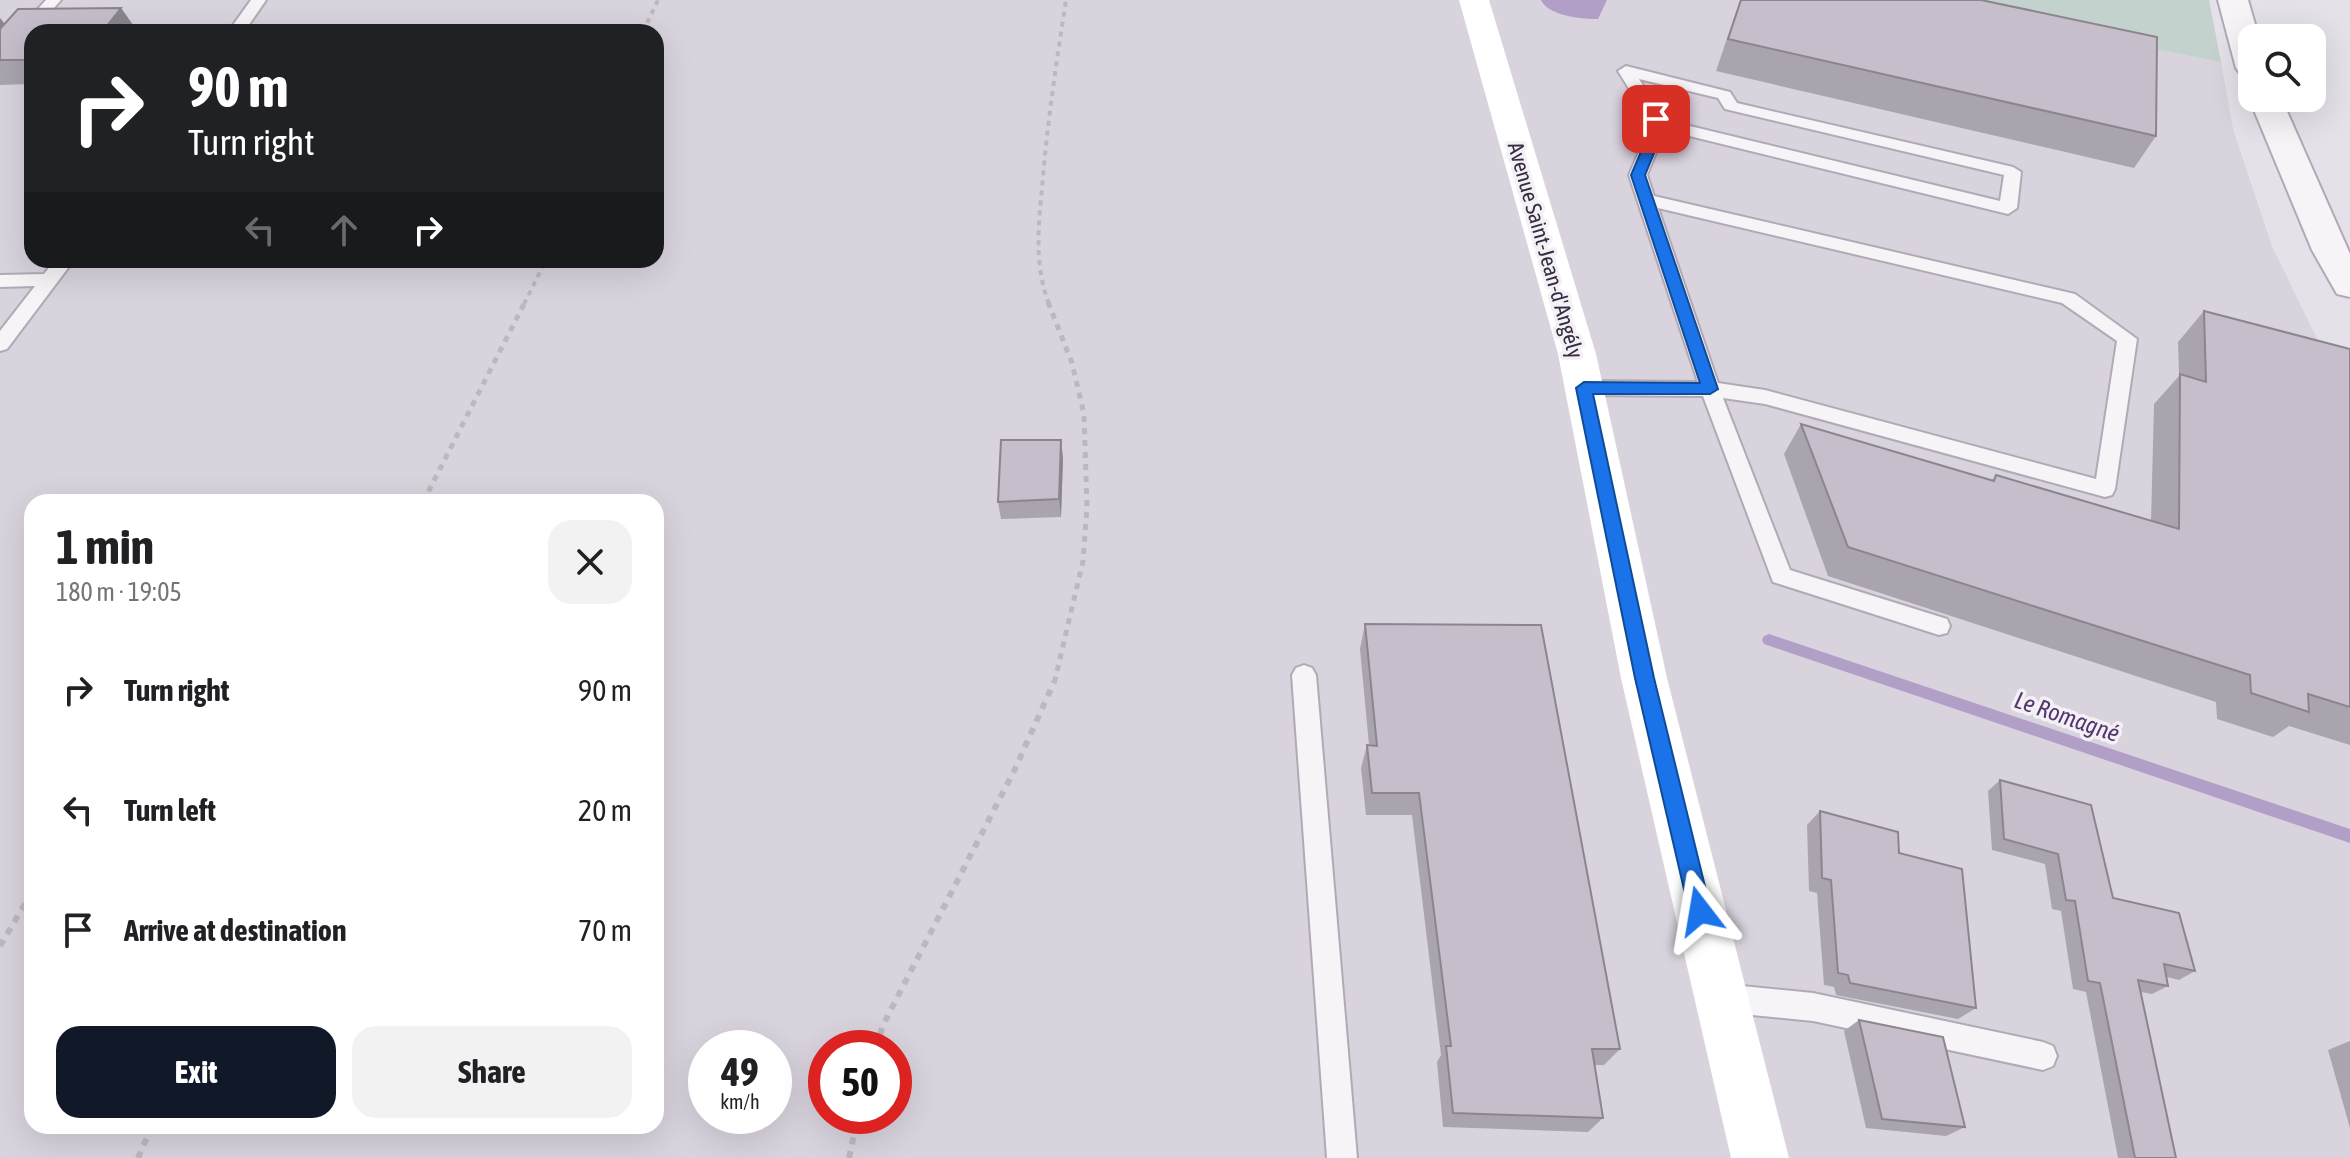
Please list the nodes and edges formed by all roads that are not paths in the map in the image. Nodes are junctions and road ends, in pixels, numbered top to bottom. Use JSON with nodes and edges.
{"nodes":[{"id":1,"x":54,"y":0,"type":"edge"},
{"id":2,"x":259,"y":0,"type":"edge"},
{"id":3,"x":1474,"y":0,"type":"edge"},
{"id":4,"x":2233,"y":0,"type":"edge"},
{"id":5,"x":32,"y":24,"type":"edge"},
{"id":6,"x":242,"y":24,"type":"edge"},
{"id":7,"x":2240,"y":24,"type":"edge"},
{"id":8,"x":24,"y":33,"type":"edge"},
{"id":9,"x":0,"y":60,"type":"edge"},
{"id":10,"x":2271,"y":112,"type":"edge"},
{"id":11,"x":1659,"y":124,"type":"junction"},
{"id":12,"x":1646,"y":200,"type":"junction"},
{"id":13,"x":59,"y":268,"type":"edge"},
{"id":14,"x":50,"y":280,"type":"junction"},
{"id":15,"x":0,"y":281,"type":"edge"},
{"id":16,"x":2350,"y":285,"type":"edge"},
{"id":17,"x":0,"y":344,"type":"edge"},
{"id":18,"x":1584,"y":388,"type":"junction"},
{"id":19,"x":1710,"y":389,"type":"junction"},
{"id":20,"x":1939,"y":626,"type":"dead end"},
{"id":21,"x":1304,"y":675,"type":"dead end"},
{"id":22,"x":1721,"y":998,"type":"junction"},
{"id":23,"x":2043,"y":1056,"type":"dead end"},
{"id":24,"x":1342,"y":1158,"type":"edge"},
{"id":25,"x":1760,"y":1158,"type":"edge"}],
"edges":[{"from":1,"to":5,"type":"lane"},
{"from":2,"to":6,"type":"lane"},
{"from":3,"to":18,"type":"main road","name":"Avenue Saint-Jean-d'Angély"},
{"from":4,"to":7,"type":"street"},
{"from":8,"to":9,"type":"lane"},
{"from":10,"to":16,"type":"street"},
{"from":11,"to":11,"type":"lane"},
{"from":11,"to":12,"type":"lane"},
{"from":12,"to":19,"type":"lane"},
{"from":12,"to":19,"type":"lane"},
{"from":13,"to":14,"type":"lane"},
{"from":14,"to":15,"type":"lane"},
{"from":14,"to":17,"type":"lane"},
{"from":18,"to":19,"type":"lane"},
{"from":18,"to":22,"type":"main road","name":"Avenue Saint-Jean-d'Angély"},
{"from":19,"to":20,"type":"lane"},
{"from":21,"to":24,"type":"lane"},
{"from":22,"to":23,"type":"lane"},
{"from":22,"to":25,"type":"main road","name":"Avenue Saint-Jean-d'Angély"}]}
